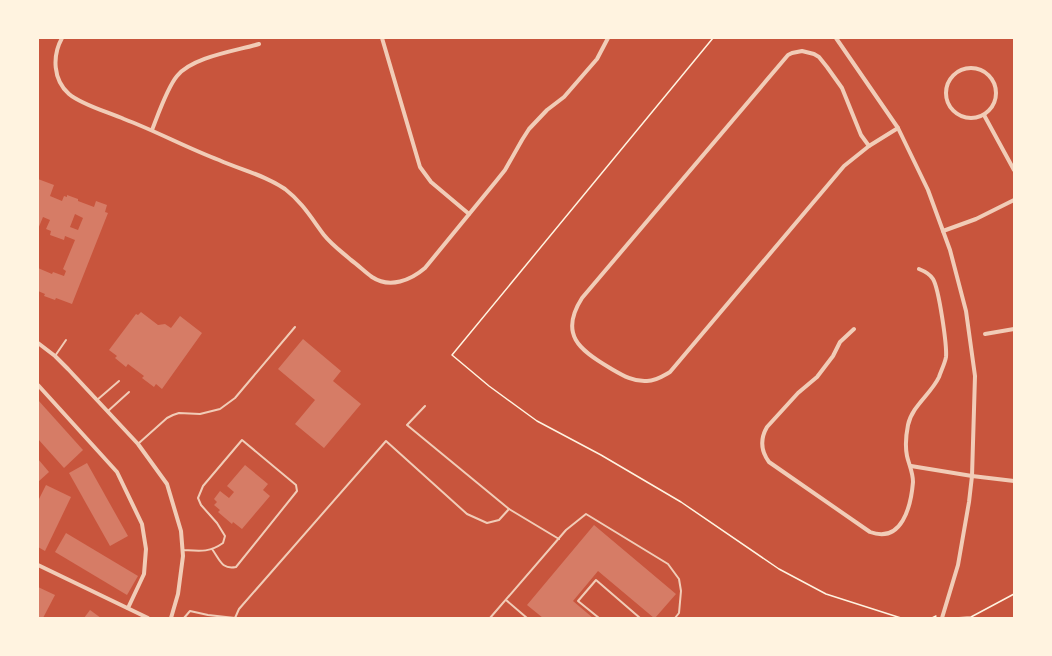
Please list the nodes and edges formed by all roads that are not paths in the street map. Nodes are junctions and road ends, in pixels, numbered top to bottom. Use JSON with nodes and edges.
{"nodes":[{"id":1,"x":62,"y":38,"type":"edge"},
{"id":2,"x":382,"y":38,"type":"edge"},
{"id":3,"x":608,"y":38,"type":"edge"},
{"id":4,"x":836,"y":38,"type":"edge"},
{"id":5,"x":259,"y":44,"type":"dead end"},
{"id":6,"x":984,"y":115,"type":"junction"},
{"id":7,"x":898,"y":128,"type":"junction"},
{"id":8,"x":152,"y":130,"type":"junction"},
{"id":9,"x":869,"y":146,"type":"junction"},
{"id":10,"x":1014,"y":170,"type":"edge"},
{"id":11,"x":1014,"y":200,"type":"edge"},
{"id":12,"x":469,"y":214,"type":"junction"},
{"id":13,"x":943,"y":231,"type":"junction"},
{"id":14,"x":919,"y":269,"type":"dead end"},
{"id":15,"x":295,"y":327,"type":"dead end"},
{"id":16,"x":854,"y":329,"type":"dead end"},
{"id":17,"x":1014,"y":329,"type":"edge"},
{"id":18,"x":985,"y":334,"type":"dead end"},
{"id":19,"x":66,"y":340,"type":"dead end"},
{"id":20,"x":38,"y":343,"type":"edge"},
{"id":21,"x":55,"y":356,"type":"junction"},
{"id":22,"x":119,"y":381,"type":"dead end"},
{"id":23,"x":38,"y":385,"type":"edge"},
{"id":24,"x":129,"y":392,"type":"dead end"},
{"id":25,"x":97,"y":400,"type":"junction"},
{"id":26,"x":425,"y":406,"type":"dead end"},
{"id":27,"x":108,"y":411,"type":"junction"},
{"id":28,"x":138,"y":444,"type":"junction"},
{"id":29,"x":911,"y":466,"type":"junction"},
{"id":30,"x":972,"y":476,"type":"junction"},
{"id":31,"x":1014,"y":480,"type":"edge"},
{"id":32,"x":509,"y":509,"type":"junction"},
{"id":33,"x":559,"y":539,"type":"junction"},
{"id":34,"x":212,"y":549,"type":"junction"},
{"id":35,"x":183,"y":550,"type":"junction"},
{"id":36,"x":38,"y":565,"type":"edge"},
{"id":37,"x":506,"y":600,"type":"junction"},
{"id":38,"x":128,"y":608,"type":"junction"},
{"id":39,"x":208,"y":616,"type":"edge"},
{"id":40,"x":148,"y":618,"type":"edge"},
{"id":41,"x":172,"y":618,"type":"edge"},
{"id":42,"x":184,"y":618,"type":"edge"},
{"id":43,"x":235,"y":618,"type":"edge"},
{"id":44,"x":490,"y":618,"type":"edge"},
{"id":45,"x":527,"y":618,"type":"edge"},
{"id":46,"x":599,"y":618,"type":"edge"},
{"id":47,"x":640,"y":618,"type":"edge"},
{"id":48,"x":675,"y":618,"type":"edge"},
{"id":49,"x":942,"y":618,"type":"edge"}],
"edges":[{"from":1,"to":8,"type":"street"},
{"from":2,"to":12,"type":"street"},
{"from":3,"to":12,"type":"street"},
{"from":4,"to":7,"type":"street"},
{"from":5,"to":8,"type":"street"},
{"from":6,"to":6,"type":"street"},
{"from":6,"to":10,"type":"street"},
{"from":7,"to":9,"type":"street"},
{"from":7,"to":13,"type":"street"},
{"from":8,"to":12,"type":"street"},
{"from":9,"to":9,"type":"street"},
{"from":11,"to":13,"type":"street"},
{"from":13,"to":30,"type":"street"},
{"from":14,"to":29,"type":"street"},
{"from":15,"to":28,"type":"lane"},
{"from":16,"to":29,"type":"street"},
{"from":17,"to":18,"type":"street"},
{"from":19,"to":21,"type":"lane"},
{"from":20,"to":21,"type":"street"},
{"from":21,"to":25,"type":"street"},
{"from":22,"to":25,"type":"lane"},
{"from":23,"to":38,"type":"street"},
{"from":24,"to":27,"type":"lane"},
{"from":25,"to":27,"type":"street"},
{"from":26,"to":32,"type":"lane"},
{"from":27,"to":28,"type":"street"},
{"from":28,"to":35,"type":"street"},
{"from":29,"to":30,"type":"street"},
{"from":30,"to":31,"type":"street"},
{"from":30,"to":49,"type":"street"},
{"from":32,"to":33,"type":"lane"},
{"from":32,"to":43,"type":"lane"},
{"from":33,"to":37,"type":"lane"},
{"from":33,"to":48,"type":"lane"},
{"from":34,"to":34,"type":"lane"},
{"from":34,"to":35,"type":"lane"},
{"from":35,"to":41,"type":"street"},
{"from":36,"to":38,"type":"street"},
{"from":37,"to":44,"type":"lane"},
{"from":37,"to":45,"type":"lane"},
{"from":38,"to":40,"type":"street"},
{"from":39,"to":42,"type":"lane"},
{"from":39,"to":43,"type":"lane"},
{"from":46,"to":47,"type":"lane"}]}
